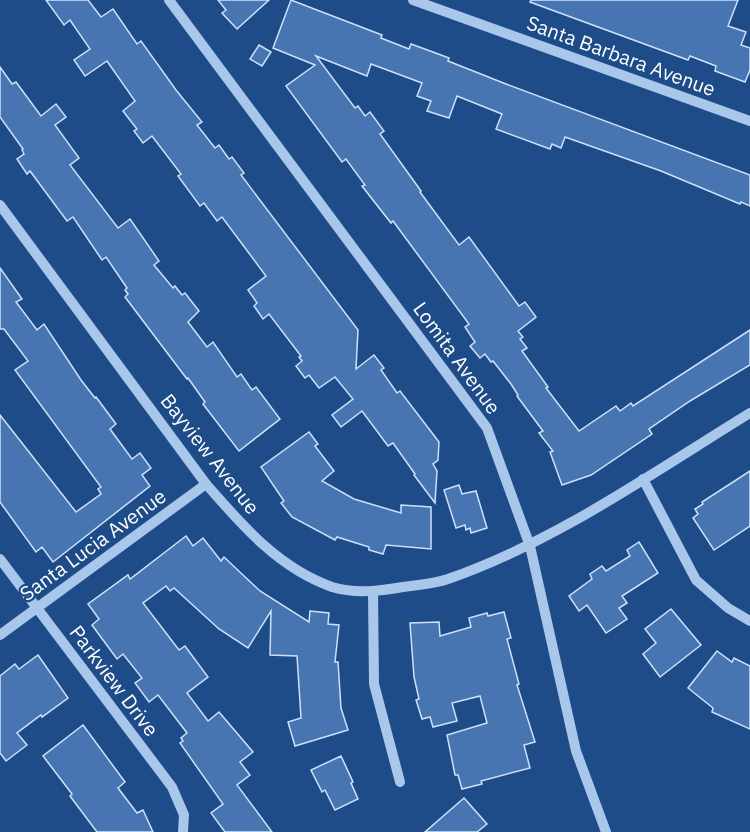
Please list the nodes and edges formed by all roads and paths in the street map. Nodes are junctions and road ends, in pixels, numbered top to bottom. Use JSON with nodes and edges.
{"nodes":[{"id":1,"x":169,"y":0,"type":"edge"},
{"id":2,"x":413,"y":0,"type":"edge"},
{"id":3,"x":750,"y":121,"type":"edge"},
{"id":4,"x":0,"y":205,"type":"edge"},
{"id":5,"x":750,"y":413,"type":"edge"},
{"id":6,"x":643,"y":479,"type":"junction"},
{"id":7,"x":206,"y":484,"type":"junction"},
{"id":8,"x":530,"y":546,"type":"junction"},
{"id":9,"x":0,"y":559,"type":"edge"},
{"id":10,"x":374,"y":593,"type":"junction"},
{"id":11,"x":37,"y":608,"type":"junction"},
{"id":12,"x":750,"y":621,"type":"edge"},
{"id":13,"x":0,"y":635,"type":"edge"},
{"id":14,"x":400,"y":782,"type":"dead end"},
{"id":15,"x":183,"y":832,"type":"edge"},
{"id":16,"x":606,"y":832,"type":"edge"}],
"edges":[{"from":1,"to":8,"type":"street","name":"Lomita Avenue"},
{"from":2,"to":3,"type":"street","name":"Santa Barbara Avenue"},
{"from":4,"to":7,"type":"street","name":"Bayview Avenue"},
{"from":5,"to":6,"type":"street","name":"Bayview Avenue"},
{"from":6,"to":8,"type":"street","name":"Bayview Avenue"},
{"from":6,"to":12,"type":"street"},
{"from":7,"to":10,"type":"street","name":"Bayview Avenue"},
{"from":7,"to":11,"type":"street","name":"Santa Lucia Avenue"},
{"from":8,"to":10,"type":"street","name":"Bayview Avenue"},
{"from":8,"to":16,"type":"street","name":"Lomita Avenue"},
{"from":9,"to":11,"type":"street","name":"Parkview Drive"},
{"from":10,"to":14,"type":"street"},
{"from":11,"to":13,"type":"street","name":"Santa Lucia Avenue"},
{"from":11,"to":15,"type":"street","name":"Parkview Drive"}]}
